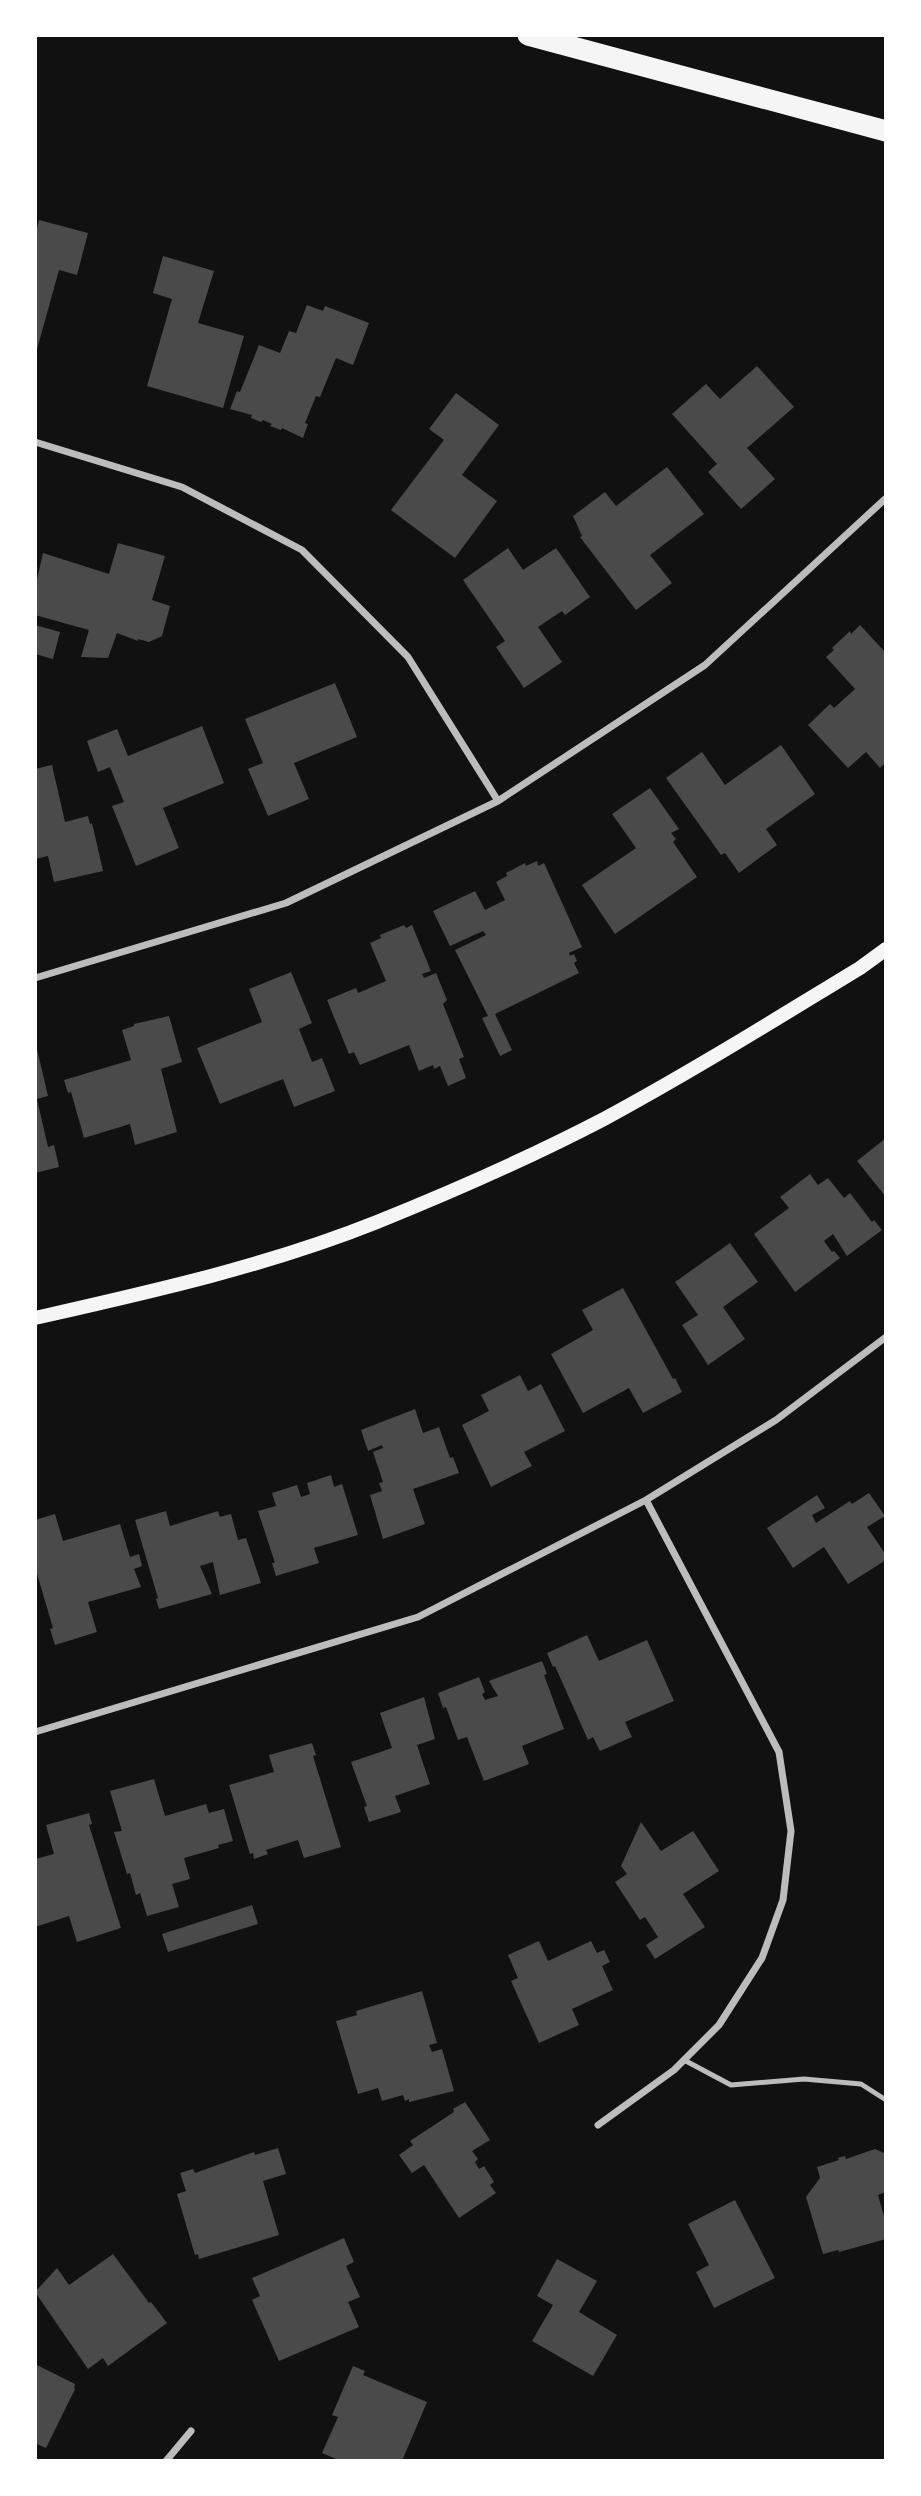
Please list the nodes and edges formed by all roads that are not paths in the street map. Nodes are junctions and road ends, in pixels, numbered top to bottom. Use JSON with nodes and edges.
{"nodes":[{"id":1,"x":528,"y":35,"type":"edge"},
{"id":2,"x":886,"y":131,"type":"edge"},
{"id":3,"x":35,"y":442,"type":"edge"},
{"id":4,"x":885,"y":499,"type":"edge"},
{"id":5,"x":498,"y":801,"type":"junction"},
{"id":6,"x":886,"y":949,"type":"edge"},
{"id":7,"x":35,"y":978,"type":"edge"},
{"id":8,"x":35,"y":1318,"type":"edge"},
{"id":9,"x":886,"y":1337,"type":"edge"},
{"id":10,"x":646,"y":1500,"type":"junction"},
{"id":11,"x":35,"y":1732,"type":"edge"},
{"id":12,"x":684,"y":2060,"type":"junction"},
{"id":13,"x":886,"y":2100,"type":"edge"},
{"id":14,"x":598,"y":2125,"type":"dead end"},
{"id":15,"x":191,"y":2431,"type":"dead end"},
{"id":16,"x":166,"y":2461,"type":"edge"}],
"edges":[{"from":1,"to":2,"type":"highway"},
{"from":3,"to":5,"type":"street"},
{"from":4,"to":5,"type":"street"},
{"from":5,"to":7,"type":"street"},
{"from":6,"to":8,"type":"main road"},
{"from":9,"to":10,"type":"street"},
{"from":10,"to":11,"type":"street"},
{"from":10,"to":12,"type":"street"},
{"from":12,"to":13,"type":"lane"},
{"from":12,"to":14,"type":"street"},
{"from":15,"to":16,"type":"street"}]}
